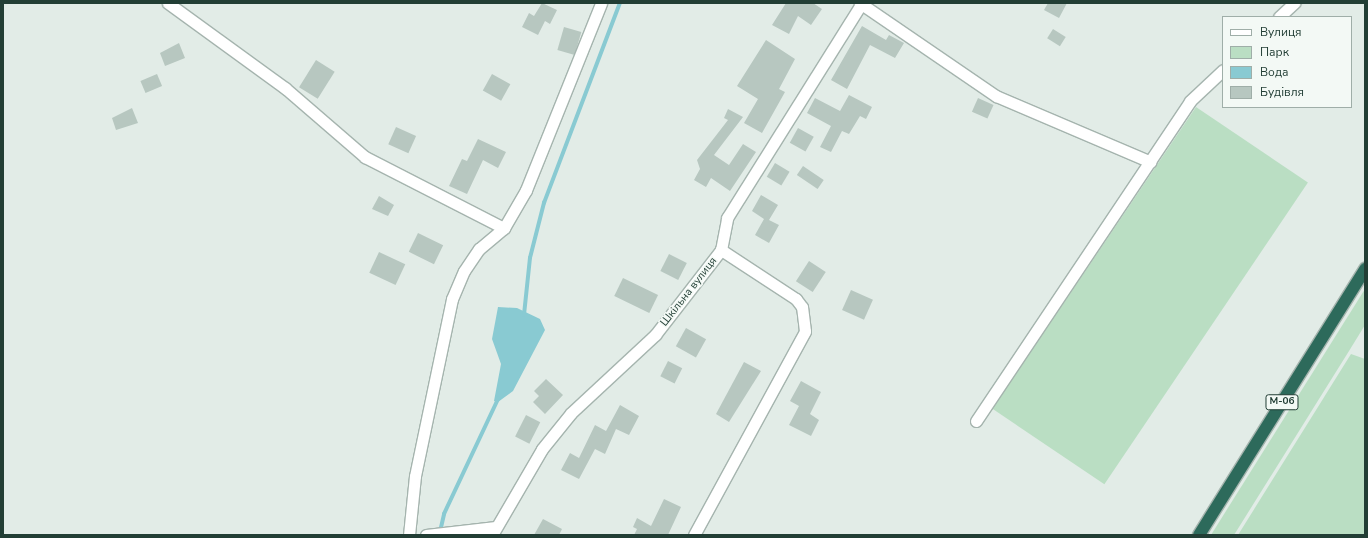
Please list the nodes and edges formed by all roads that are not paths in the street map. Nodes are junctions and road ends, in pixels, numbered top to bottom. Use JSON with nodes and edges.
{"nodes":[{"id":1,"x":168,"y":3,"type":"edge"},
{"id":2,"x":601,"y":3,"type":"edge"},
{"id":3,"x":861,"y":3,"type":"edge"},
{"id":4,"x":1294,"y":3,"type":"edge"},
{"id":5,"x":1280,"y":16,"type":"edge"},
{"id":6,"x":1222,"y":71,"type":"edge"},
{"id":7,"x":1151,"y":162,"type":"junction"},
{"id":8,"x":504,"y":228,"type":"junction"},
{"id":9,"x":721,"y":250,"type":"junction"},
{"id":10,"x":1365,"y":269,"type":"edge"},
{"id":11,"x":976,"y":421,"type":"dead end"},
{"id":12,"x":494,"y":531,"type":"edge"},
{"id":13,"x":429,"y":534,"type":"edge"},
{"id":14,"x":409,"y":535,"type":"edge"},
{"id":15,"x":694,"y":535,"type":"edge"},
{"id":16,"x":1200,"y":535,"type":"edge"}],
"edges":[{"from":1,"to":8,"type":"street"},
{"from":2,"to":8,"type":"street"},
{"from":3,"to":7,"type":"street"},
{"from":3,"to":9,"type":"street","name":"Шкільна вулиця"},
{"from":4,"to":5,"type":"street"},
{"from":6,"to":7,"type":"street"},
{"from":7,"to":11,"type":"street"},
{"from":8,"to":14,"type":"street"},
{"from":9,"to":12,"type":"street","name":"Шкільна вулиця"},
{"from":9,"to":15,"type":"street"},
{"from":10,"to":16,"type":"highway","number":"М-06"},
{"from":12,"to":13,"type":"street"}]}
